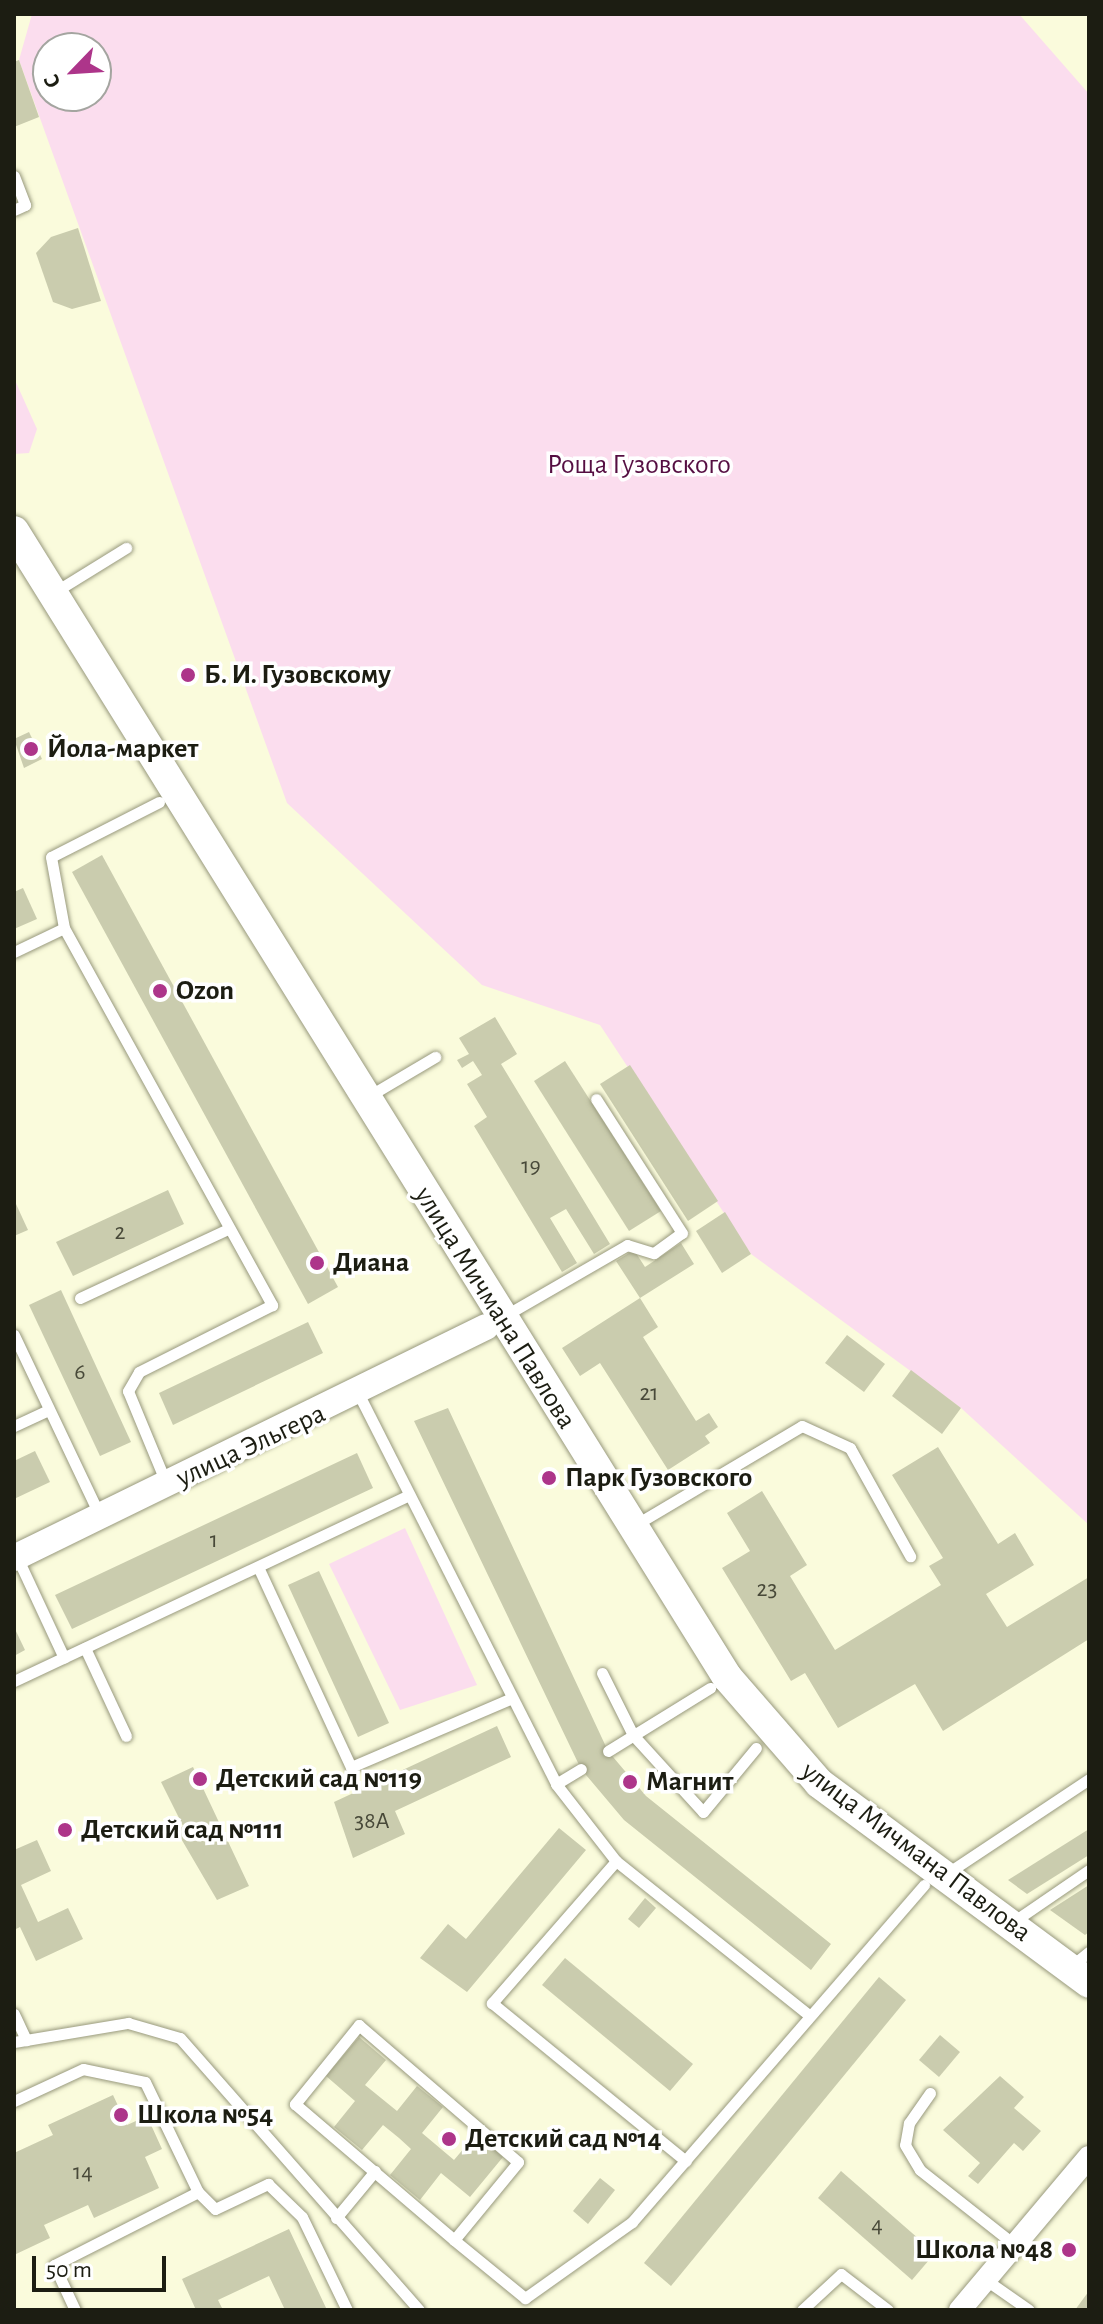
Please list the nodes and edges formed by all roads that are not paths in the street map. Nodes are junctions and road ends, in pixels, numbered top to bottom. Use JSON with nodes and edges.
{"nodes":[{"id":1,"x":14,"y":176,"type":"edge"},
{"id":2,"x":14,"y":210,"type":"edge"},
{"id":3,"x":14,"y":531,"type":"edge"},
{"id":4,"x":126,"y":548,"type":"dead end"},
{"id":5,"x":14,"y":567,"type":"edge"},
{"id":6,"x":44,"y":598,"type":"junction"},
{"id":7,"x":167,"y":798,"type":"junction"},
{"id":8,"x":64,"y":928,"type":"junction"},
{"id":9,"x":14,"y":952,"type":"edge"},
{"id":10,"x":435,"y":1057,"type":"dead end"},
{"id":11,"x":596,"y":1099,"type":"dead end"},
{"id":12,"x":357,"y":1103,"type":"junction"},
{"id":13,"x":228,"y":1229,"type":"junction"},
{"id":14,"x":80,"y":1298,"type":"dead end"},
{"id":15,"x":494,"y":1322,"type":"junction"},
{"id":16,"x":14,"y":1335,"type":"edge"},
{"id":17,"x":359,"y":1395,"type":"junction"},
{"id":18,"x":49,"y":1410,"type":"junction"},
{"id":19,"x":14,"y":1426,"type":"edge"},
{"id":20,"x":167,"y":1485,"type":"junction"},
{"id":21,"x":408,"y":1496,"type":"junction"},
{"id":22,"x":100,"y":1517,"type":"junction"},
{"id":23,"x":623,"y":1532,"type":"junction"},
{"id":24,"x":910,"y":1556,"type":"dead end"},
{"id":25,"x":15,"y":1557,"type":"edge"},
{"id":26,"x":259,"y":1569,"type":"junction"},
{"id":27,"x":85,"y":1648,"type":"junction"},
{"id":28,"x":64,"y":1658,"type":"junction"},
{"id":29,"x":602,"y":1673,"type":"dead end"},
{"id":30,"x":14,"y":1681,"type":"edge"},
{"id":31,"x":718,"y":1682,"type":"junction"},
{"id":32,"x":510,"y":1699,"type":"junction"},
{"id":33,"x":633,"y":1735,"type":"junction"},
{"id":34,"x":126,"y":1736,"type":"dead end"},
{"id":35,"x":756,"y":1748,"type":"junction"},
{"id":36,"x":608,"y":1751,"type":"dead end"},
{"id":37,"x":581,"y":1769,"type":"dead end"},
{"id":38,"x":1089,"y":1779,"type":"edge"},
{"id":39,"x":556,"y":1784,"type":"junction"},
{"id":40,"x":616,"y":1861,"type":"junction"},
{"id":41,"x":1089,"y":1870,"type":"edge"},
{"id":42,"x":934,"y":1878,"type":"junction"},
{"id":43,"x":1002,"y":1931,"type":"junction"},
{"id":44,"x":1082,"y":1967,"type":"edge"},
{"id":45,"x":1089,"y":2005,"type":"edge"},
{"id":46,"x":14,"y":2014,"type":"edge"},
{"id":47,"x":810,"y":2016,"type":"junction"},
{"id":48,"x":20,"y":2041,"type":"edge"},
{"id":49,"x":930,"y":2093,"type":"dead end"},
{"id":50,"x":14,"y":2101,"type":"edge"},
{"id":51,"x":1089,"y":2157,"type":"edge"},
{"id":52,"x":686,"y":2161,"type":"junction"},
{"id":53,"x":375,"y":2171,"type":"junction"},
{"id":54,"x":198,"y":2192,"type":"junction"},
{"id":55,"x":336,"y":2218,"type":"junction"},
{"id":56,"x":454,"y":2240,"type":"junction"},
{"id":57,"x":1015,"y":2245,"type":"junction"},
{"id":58,"x":986,"y":2280,"type":"junction"},
{"id":59,"x":75,"y":2310,"type":"edge"},
{"id":60,"x":347,"y":2310,"type":"edge"},
{"id":61,"x":419,"y":2310,"type":"edge"},
{"id":62,"x":802,"y":2310,"type":"edge"},
{"id":63,"x":888,"y":2310,"type":"edge"},
{"id":64,"x":960,"y":2310,"type":"edge"},
{"id":65,"x":1029,"y":2310,"type":"edge"}],
"edges":[{"from":1,"to":2,"type":"lane"},
{"from":3,"to":6,"type":"main road","name":"улица Мичмана Павлова"},
{"from":4,"to":6,"type":"lane"},
{"from":5,"to":6,"type":"main road","name":"улица Мичмана Павлова"},
{"from":6,"to":7,"type":"main road","name":"улица Мичмана Павлова"},
{"from":7,"to":8,"type":"lane"},
{"from":7,"to":12,"type":"main road","name":"улица Мичмана Павлова"},
{"from":8,"to":9,"type":"lane"},
{"from":8,"to":13,"type":"lane"},
{"from":10,"to":12,"type":"lane"},
{"from":11,"to":15,"type":"lane"},
{"from":12,"to":15,"type":"main road","name":"улица Мичмана Павлова"},
{"from":13,"to":14,"type":"lane"},
{"from":13,"to":20,"type":"lane"},
{"from":15,"to":17,"type":"street","name":"улица Эльгера"},
{"from":15,"to":23,"type":"main road","name":"улица Мичмана Павлова"},
{"from":16,"to":18,"type":"lane"},
{"from":17,"to":20,"type":"street","name":"улица Эльгера"},
{"from":17,"to":21,"type":"lane"},
{"from":18,"to":19,"type":"lane"},
{"from":18,"to":22,"type":"lane"},
{"from":20,"to":22,"type":"street","name":"улица Эльгера"},
{"from":21,"to":26,"type":"lane"},
{"from":21,"to":32,"type":"lane"},
{"from":22,"to":25,"type":"street","name":"улица Эльгера"},
{"from":23,"to":24,"type":"lane"},
{"from":23,"to":31,"type":"main road","name":"улица Мичмана Павлова"},
{"from":25,"to":28,"type":"lane"},
{"from":26,"to":27,"type":"lane"},
{"from":26,"to":32,"type":"lane"},
{"from":27,"to":28,"type":"lane"},
{"from":27,"to":34,"type":"lane"},
{"from":28,"to":30,"type":"lane"},
{"from":29,"to":33,"type":"lane"},
{"from":31,"to":33,"type":"lane"},
{"from":31,"to":35,"type":"main road","name":"улица Мичмана Павлова"},
{"from":31,"to":42,"type":"main road","name":"улица Мичмана Павлова"},
{"from":32,"to":39,"type":"lane"},
{"from":33,"to":35,"type":"lane"},
{"from":33,"to":36,"type":"lane"},
{"from":35,"to":42,"type":"main road","name":"улица Мичмана Павлова"},
{"from":37,"to":39,"type":"lane"},
{"from":38,"to":42,"type":"lane"},
{"from":39,"to":40,"type":"lane"},
{"from":40,"to":47,"type":"lane"},
{"from":40,"to":52,"type":"lane"},
{"from":41,"to":43,"type":"lane"},
{"from":42,"to":43,"type":"main road","name":"улица Мичмана Павлова"},
{"from":42,"to":47,"type":"lane"},
{"from":43,"to":44,"type":"main road","name":"улица Мичмана Павлова"},
{"from":43,"to":45,"type":"main road","name":"улица Мичмана Павлова"},
{"from":46,"to":48,"type":"lane"},
{"from":47,"to":52,"type":"lane"},
{"from":48,"to":55,"type":"lane"},
{"from":49,"to":57,"type":"lane"},
{"from":50,"to":54,"type":"lane"},
{"from":51,"to":57,"type":"street"},
{"from":52,"to":56,"type":"lane"},
{"from":53,"to":55,"type":"lane"},
{"from":53,"to":56,"type":"lane"},
{"from":53,"to":56,"type":"lane"},
{"from":54,"to":59,"type":"lane"},
{"from":54,"to":60,"type":"lane"},
{"from":55,"to":61,"type":"lane"},
{"from":57,"to":58,"type":"street"},
{"from":58,"to":64,"type":"street"},
{"from":58,"to":65,"type":"lane"},
{"from":62,"to":63,"type":"lane"}]}
